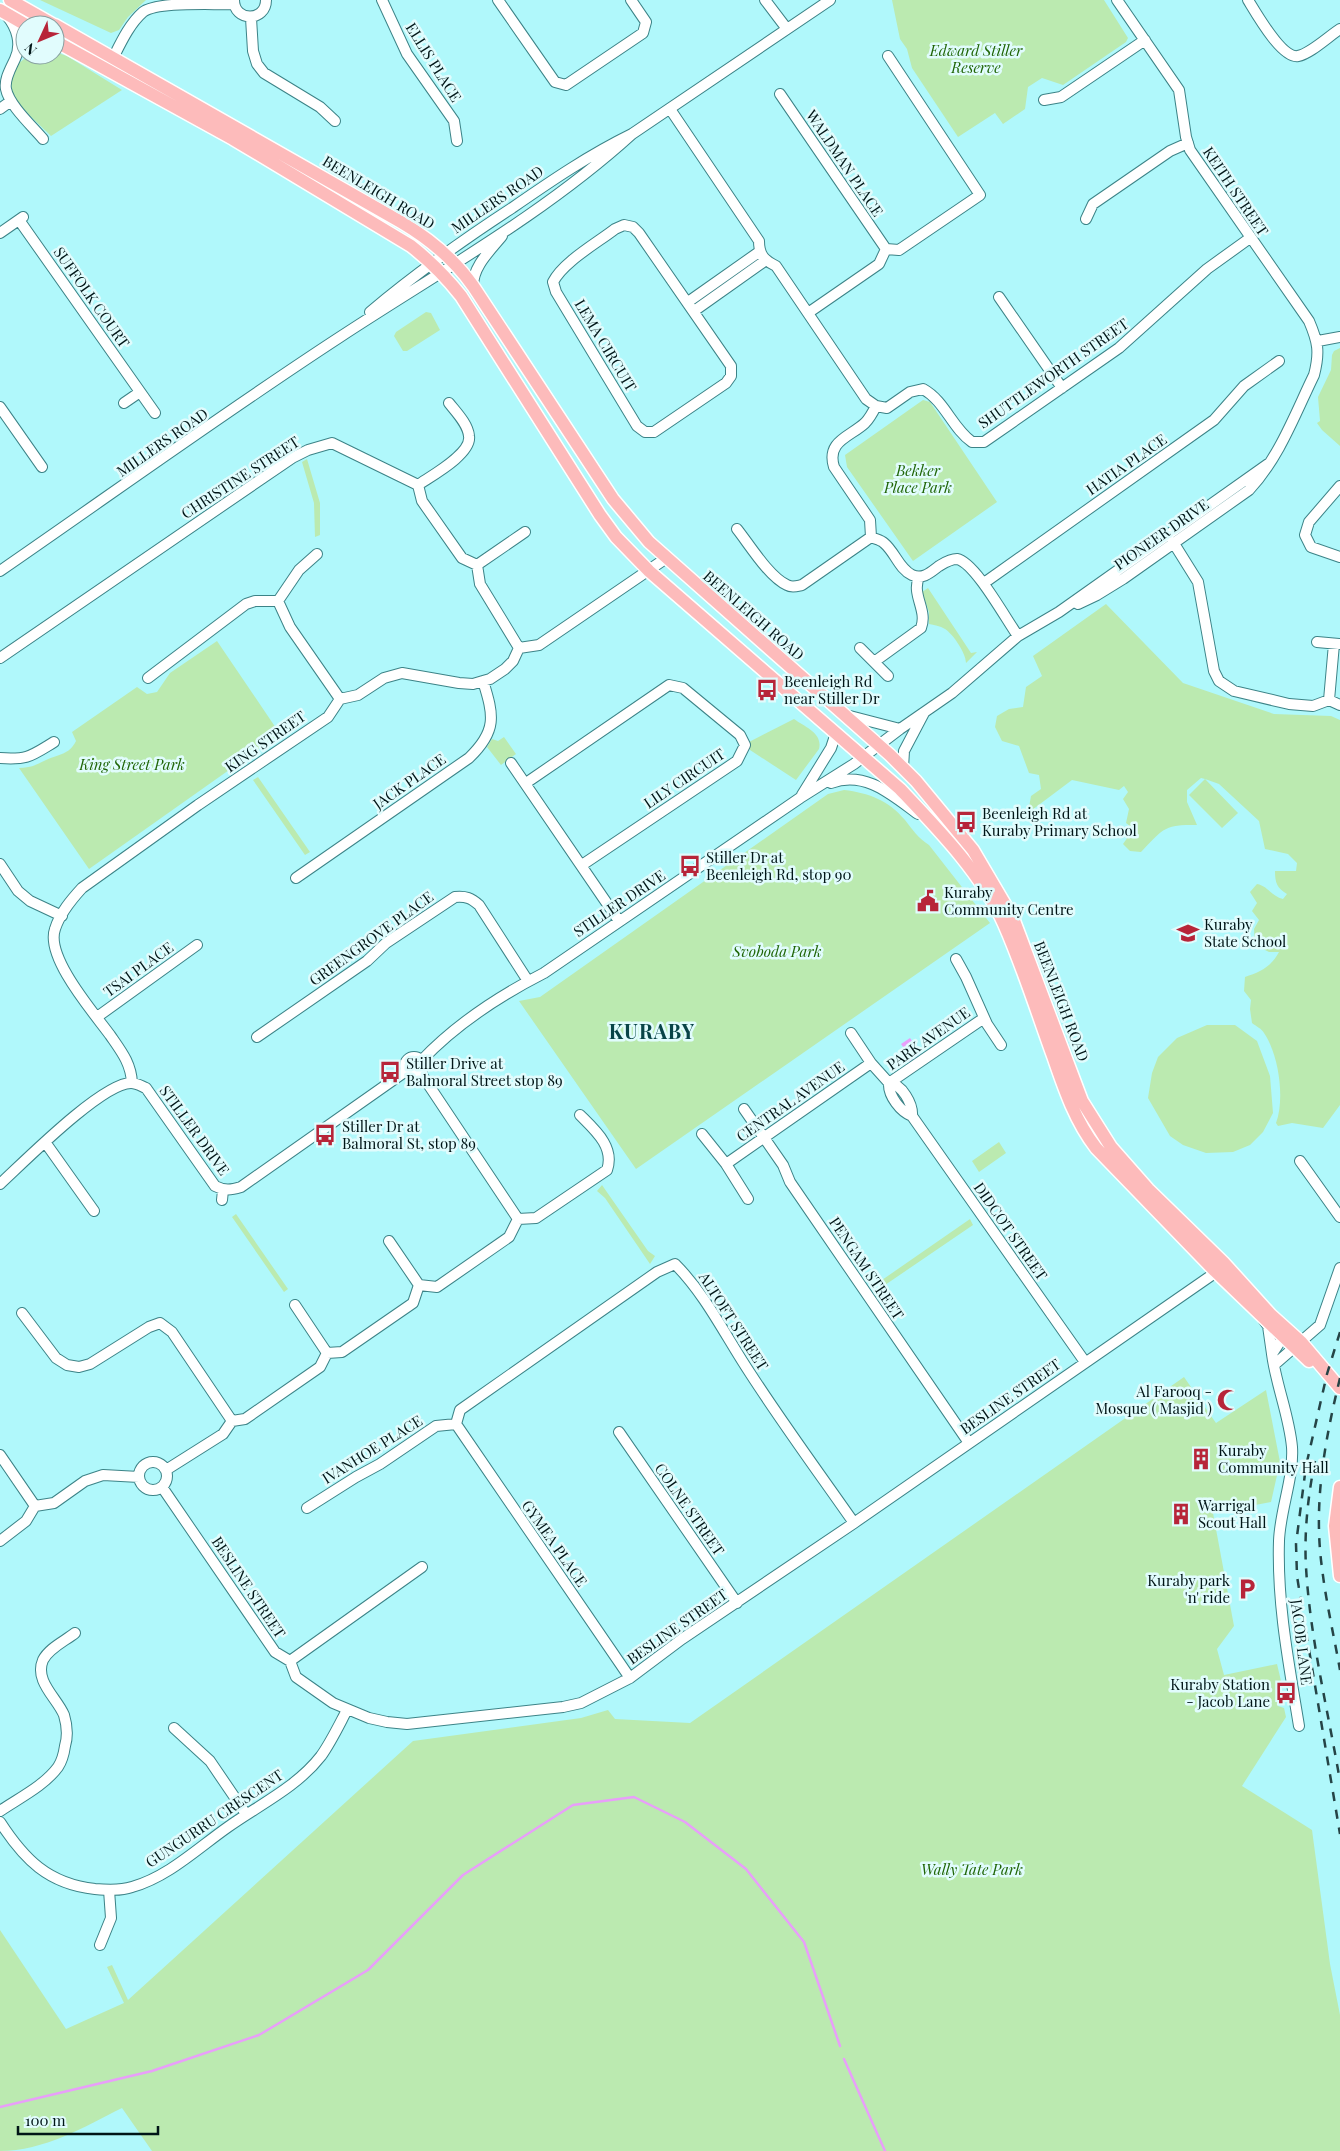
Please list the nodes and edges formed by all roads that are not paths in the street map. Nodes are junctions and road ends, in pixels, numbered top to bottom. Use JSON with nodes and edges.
{"nodes":[{"id":1,"x":10,"y":0,"type":"edge"},
{"id":2,"x":266,"y":0,"type":"edge"},
{"id":3,"x":382,"y":0,"type":"edge"},
{"id":4,"x":498,"y":0,"type":"edge"},
{"id":5,"x":631,"y":0,"type":"edge"},
{"id":6,"x":765,"y":0,"type":"edge"},
{"id":7,"x":830,"y":0,"type":"edge"},
{"id":8,"x":1118,"y":0,"type":"edge"},
{"id":9,"x":1248,"y":0,"type":"edge"},
{"id":10,"x":234,"y":2,"type":"edge"},
{"id":11,"x":2,"y":12,"type":"edge"},
{"id":12,"x":37,"y":15,"type":"edge"},
{"id":13,"x":251,"y":18,"type":"junction"},
{"id":14,"x":15,"y":19,"type":"edge"},
{"id":15,"x":15,"y":28,"type":"edge"},
{"id":16,"x":787,"y":29,"type":"junction"},
{"id":17,"x":1340,"y":29,"type":"edge"},
{"id":18,"x":65,"y":31,"type":"edge"},
{"id":19,"x":1146,"y":40,"type":"junction"},
{"id":20,"x":65,"y":47,"type":"edge"},
{"id":21,"x":65,"y":49,"type":"edge"},
{"id":22,"x":70,"y":50,"type":"junction"},
{"id":23,"x":888,"y":56,"type":"dead end"},
{"id":24,"x":113,"y":58,"type":"junction"},
{"id":25,"x":15,"y":61,"type":"edge"},
{"id":26,"x":4,"y":69,"type":"edge"},
{"id":27,"x":107,"y":70,"type":"junction"},
{"id":28,"x":780,"y":94,"type":"dead end"},
{"id":29,"x":1044,"y":100,"type":"dead end"},
{"id":30,"x":11,"y":101,"type":"junction"},
{"id":31,"x":0,"y":109,"type":"edge"},
{"id":32,"x":670,"y":109,"type":"junction"},
{"id":33,"x":335,"y":121,"type":"dead end"},
{"id":34,"x":632,"y":134,"type":"junction"},
{"id":35,"x":43,"y":139,"type":"dead end"},
{"id":36,"x":456,"y":141,"type":"dead end"},
{"id":37,"x":1188,"y":143,"type":"junction"},
{"id":38,"x":1086,"y":219,"type":"dead end"},
{"id":39,"x":509,"y":228,"type":"junction"},
{"id":40,"x":0,"y":234,"type":"edge"},
{"id":41,"x":1250,"y":238,"type":"junction"},
{"id":42,"x":886,"y":249,"type":"junction"},
{"id":43,"x":759,"y":252,"type":"junction"},
{"id":44,"x":445,"y":254,"type":"junction"},
{"id":45,"x":766,"y":260,"type":"junction"},
{"id":46,"x":455,"y":263,"type":"junction"},
{"id":47,"x":437,"y":268,"type":"junction"},
{"id":48,"x":473,"y":286,"type":"junction"},
{"id":49,"x":1000,"y":297,"type":"dead end"},
{"id":50,"x":688,"y":302,"type":"junction"},
{"id":51,"x":694,"y":311,"type":"junction"},
{"id":52,"x":808,"y":313,"type":"junction"},
{"id":53,"x":1340,"y":337,"type":"edge"},
{"id":54,"x":1318,"y":341,"type":"junction"},
{"id":55,"x":1279,"y":361,"type":"dead end"},
{"id":56,"x":1062,"y":388,"type":"junction"},
{"id":57,"x":140,"y":392,"type":"junction"},
{"id":58,"x":124,"y":403,"type":"dead end"},
{"id":59,"x":449,"y":403,"type":"dead end"},
{"id":60,"x":876,"y":406,"type":"junction"},
{"id":61,"x":0,"y":407,"type":"edge"},
{"id":62,"x":155,"y":413,"type":"dead end"},
{"id":63,"x":1268,"y":464,"type":"junction"},
{"id":64,"x":42,"y":467,"type":"dead end"},
{"id":65,"x":418,"y":485,"type":"junction"},
{"id":66,"x":1340,"y":486,"type":"edge"},
{"id":67,"x":737,"y":529,"type":"dead end"},
{"id":68,"x":525,"y":532,"type":"dead end"},
{"id":69,"x":870,"y":537,"type":"junction"},
{"id":70,"x":1173,"y":542,"type":"junction"},
{"id":71,"x":317,"y":554,"type":"dead end"},
{"id":72,"x":1340,"y":557,"type":"edge"},
{"id":73,"x":665,"y":558,"type":"junction"},
{"id":74,"x":477,"y":566,"type":"junction"},
{"id":75,"x":0,"y":571,"type":"edge"},
{"id":76,"x":648,"y":571,"type":"junction"},
{"id":77,"x":919,"y":577,"type":"junction"},
{"id":78,"x":984,"y":584,"type":"junction"},
{"id":79,"x":278,"y":601,"type":"junction"},
{"id":80,"x":1059,"y":612,"type":"junction"},
{"id":81,"x":1018,"y":636,"type":"junction"},
{"id":82,"x":1317,"y":642,"type":"dead end"},
{"id":83,"x":1337,"y":644,"type":"edge"},
{"id":84,"x":519,"y":648,"type":"junction"},
{"id":85,"x":860,"y":648,"type":"dead end"},
{"id":86,"x":0,"y":658,"type":"edge"},
{"id":87,"x":874,"y":662,"type":"junction"},
{"id":88,"x":888,"y":676,"type":"dead end"},
{"id":89,"x":148,"y":678,"type":"dead end"},
{"id":90,"x":483,"y":681,"type":"junction"},
{"id":91,"x":340,"y":699,"type":"junction"},
{"id":92,"x":1329,"y":700,"type":"junction"},
{"id":93,"x":1340,"y":705,"type":"edge"},
{"id":94,"x":924,"y":712,"type":"junction"},
{"id":95,"x":843,"y":714,"type":"junction"},
{"id":96,"x":900,"y":729,"type":"junction"},
{"id":97,"x":836,"y":733,"type":"junction"},
{"id":98,"x":54,"y":742,"type":"dead end"},
{"id":99,"x":878,"y":745,"type":"junction"},
{"id":100,"x":864,"y":757,"type":"junction"},
{"id":101,"x":0,"y":758,"type":"edge"},
{"id":102,"x":511,"y":764,"type":"dead end"},
{"id":103,"x":903,"y":768,"type":"junction"},
{"id":104,"x":526,"y":783,"type":"junction"},
{"id":105,"x":811,"y":791,"type":"junction"},
{"id":106,"x":800,"y":798,"type":"junction"},
{"id":107,"x":936,"y":826,"type":"junction"},
{"id":108,"x":0,"y":864,"type":"edge"},
{"id":109,"x":582,"y":865,"type":"junction"},
{"id":110,"x":296,"y":878,"type":"dead end"},
{"id":111,"x":62,"y":916,"type":"junction"},
{"id":112,"x":619,"y":921,"type":"junction"},
{"id":113,"x":197,"y":945,"type":"dead end"},
{"id":114,"x":956,"y":959,"type":"dead end"},
{"id":115,"x":528,"y":981,"type":"junction"},
{"id":116,"x":97,"y":1017,"type":"junction"},
{"id":117,"x":984,"y":1018,"type":"junction"},
{"id":118,"x":851,"y":1033,"type":"dead end"},
{"id":119,"x":257,"y":1037,"type":"dead end"},
{"id":120,"x":1000,"y":1045,"type":"dead end"},
{"id":121,"x":421,"y":1061,"type":"junction"},
{"id":122,"x":871,"y":1063,"type":"junction"},
{"id":123,"x":406,"y":1071,"type":"junction"},
{"id":124,"x":420,"y":1072,"type":"junction"},
{"id":125,"x":132,"y":1083,"type":"junction"},
{"id":126,"x":889,"y":1083,"type":"junction"},
{"id":127,"x":744,"y":1109,"type":"dead end"},
{"id":128,"x":580,"y":1115,"type":"dead end"},
{"id":129,"x":702,"y":1134,"type":"dead end"},
{"id":130,"x":764,"y":1137,"type":"junction"},
{"id":131,"x":46,"y":1142,"type":"junction"},
{"id":132,"x":1300,"y":1161,"type":"dead end"},
{"id":133,"x":726,"y":1164,"type":"junction"},
{"id":134,"x":0,"y":1184,"type":"edge"},
{"id":135,"x":748,"y":1199,"type":"dead end"},
{"id":136,"x":94,"y":1211,"type":"dead end"},
{"id":137,"x":1340,"y":1217,"type":"edge"},
{"id":138,"x":518,"y":1219,"type":"junction"},
{"id":139,"x":390,"y":1241,"type":"dead end"},
{"id":140,"x":1219,"y":1267,"type":"junction"},
{"id":141,"x":1340,"y":1268,"type":"edge"},
{"id":142,"x":419,"y":1286,"type":"junction"},
{"id":143,"x":295,"y":1305,"type":"dead end"},
{"id":144,"x":22,"y":1313,"type":"dead end"},
{"id":145,"x":1259,"y":1315,"type":"junction"},
{"id":146,"x":1283,"y":1337,"type":"junction"},
{"id":147,"x":1298,"y":1344,"type":"junction"},
{"id":148,"x":327,"y":1353,"type":"junction"},
{"id":149,"x":1272,"y":1354,"type":"junction"},
{"id":150,"x":1085,"y":1362,"type":"junction"},
{"id":151,"x":1274,"y":1365,"type":"junction"},
{"id":152,"x":1340,"y":1388,"type":"edge"},
{"id":153,"x":232,"y":1421,"type":"junction"},
{"id":154,"x":456,"y":1424,"type":"junction"},
{"id":155,"x":619,"y":1432,"type":"dead end"},
{"id":156,"x":969,"y":1443,"type":"junction"},
{"id":157,"x":0,"y":1454,"type":"edge"},
{"id":158,"x":166,"y":1470,"type":"junction"},
{"id":159,"x":139,"y":1477,"type":"junction"},
{"id":160,"x":162,"y":1487,"type":"junction"},
{"id":161,"x":1340,"y":1487,"type":"edge"},
{"id":162,"x":35,"y":1506,"type":"junction"},
{"id":163,"x":307,"y":1508,"type":"dead end"},
{"id":164,"x":854,"y":1523,"type":"junction"},
{"id":165,"x":0,"y":1541,"type":"edge"},
{"id":166,"x":422,"y":1567,"type":"dead end"},
{"id":167,"x":1340,"y":1576,"type":"edge"},
{"id":168,"x":737,"y":1603,"type":"junction"},
{"id":169,"x":75,"y":1633,"type":"dead end"},
{"id":170,"x":290,"y":1661,"type":"junction"},
{"id":171,"x":630,"y":1678,"type":"junction"},
{"id":172,"x":348,"y":1710,"type":"junction"},
{"id":173,"x":1299,"y":1726,"type":"dead end"},
{"id":174,"x":174,"y":1728,"type":"dead end"},
{"id":175,"x":0,"y":1812,"type":"edge"},
{"id":176,"x":246,"y":1814,"type":"junction"},
{"id":177,"x":0,"y":1822,"type":"edge"},
{"id":178,"x":109,"y":1890,"type":"junction"},
{"id":179,"x":100,"y":1945,"type":"dead end"}],
"edges":[{"from":1,"to":12,"type":"main road","name":"BEENLEIGH ROAD"},
{"from":2,"to":13,"type":"street"},
{"from":3,"to":36,"type":"street","name":"ELLIS PLACE"},
{"from":4,"to":5,"type":"street"},
{"from":6,"to":16,"type":"street"},
{"from":7,"to":16,"type":"street","name":"MILLERS ROAD"},
{"from":8,"to":19,"type":"street","name":"KEITH STREET"},
{"from":9,"to":17,"type":"street"},
{"from":10,"to":13,"type":"street"},
{"from":10,"to":24,"type":"street"},
{"from":11,"to":14,"type":"main road"},
{"from":11,"to":15,"type":"street"},
{"from":13,"to":33,"type":"street"},
{"from":16,"to":32,"type":"street","name":"MILLERS ROAD"},
{"from":18,"to":24,"type":"main road","name":"BEENLEIGH ROAD"},
{"from":19,"to":29,"type":"street"},
{"from":19,"to":37,"type":"street","name":"KEITH STREET"},
{"from":20,"to":22,"type":"main road","name":"BEENLEIGH ROAD"},
{"from":21,"to":22,"type":"street"},
{"from":22,"to":27,"type":"main road","name":"BEENLEIGH ROAD"},
{"from":23,"to":42,"type":"street"},
{"from":24,"to":27,"type":"street"},
{"from":24,"to":44,"type":"main road","name":"BEENLEIGH ROAD"},
{"from":25,"to":26,"type":"street"},
{"from":26,"to":30,"type":"street"},
{"from":27,"to":47,"type":"main road","name":"BEENLEIGH ROAD"},
{"from":28,"to":42,"type":"street","name":"WALDMAN PLACE"},
{"from":30,"to":31,"type":"street"},
{"from":30,"to":35,"type":"street"},
{"from":32,"to":34,"type":"street","name":"MILLERS ROAD"},
{"from":32,"to":43,"type":"street"},
{"from":34,"to":39,"type":"street","name":"MILLERS ROAD"},
{"from":34,"to":44,"type":"street","name":"MILLERS ROAD"},
{"from":37,"to":38,"type":"street"},
{"from":37,"to":41,"type":"street","name":"KEITH STREET"},
{"from":39,"to":46,"type":"street","name":"MILLERS ROAD"},
{"from":39,"to":48,"type":"street"},
{"from":40,"to":57,"type":"street","name":"SUFFOLK COURT"},
{"from":41,"to":54,"type":"street","name":"KEITH STREET"},
{"from":41,"to":56,"type":"street","name":"SHUTTLEWORTH STREET"},
{"from":42,"to":52,"type":"street"},
{"from":43,"to":45,"type":"street"},
{"from":43,"to":50,"type":"street"},
{"from":44,"to":46,"type":"main road","name":"BEENLEIGH ROAD"},
{"from":44,"to":47,"type":"street","name":"MILLERS ROAD"},
{"from":45,"to":51,"type":"street"},
{"from":45,"to":52,"type":"street"},
{"from":46,"to":47,"type":"street","name":"MILLERS ROAD"},
{"from":46,"to":48,"type":"main road","name":"BEENLEIGH ROAD"},
{"from":47,"to":75,"type":"street","name":"MILLERS ROAD"},
{"from":47,"to":76,"type":"main road","name":"BEENLEIGH ROAD"},
{"from":48,"to":73,"type":"main road","name":"BEENLEIGH ROAD"},
{"from":49,"to":56,"type":"street"},
{"from":50,"to":51,"type":"street","name":"LEMA CIRCUIT"},
{"from":50,"to":51,"type":"street","name":"LEMA CIRCUIT"},
{"from":52,"to":60,"type":"street"},
{"from":53,"to":54,"type":"street"},
{"from":54,"to":63,"type":"street","name":"PIONEER DRIVE"},
{"from":55,"to":78,"type":"street","name":"HATIA PLACE"},
{"from":56,"to":60,"type":"street","name":"SHUTTLEWORTH STREET"},
{"from":57,"to":58,"type":"street"},
{"from":57,"to":62,"type":"street","name":"SUFFOLK COURT"},
{"from":59,"to":65,"type":"street"},
{"from":60,"to":69,"type":"street"},
{"from":61,"to":64,"type":"street"},
{"from":63,"to":70,"type":"street","name":"PIONEER DRIVE"},
{"from":63,"to":80,"type":"street","name":"PIONEER DRIVE"},
{"from":65,"to":74,"type":"street"},
{"from":65,"to":86,"type":"street","name":"CHRISTINE STREET"},
{"from":66,"to":72,"type":"street"},
{"from":67,"to":69,"type":"street"},
{"from":68,"to":74,"type":"street"},
{"from":69,"to":77,"type":"street"},
{"from":70,"to":80,"type":"street","name":"PIONEER DRIVE"},
{"from":70,"to":92,"type":"street"},
{"from":71,"to":79,"type":"street"},
{"from":73,"to":76,"type":"street"},
{"from":73,"to":95,"type":"main road","name":"BEENLEIGH ROAD"},
{"from":74,"to":84,"type":"street"},
{"from":76,"to":84,"type":"street"},
{"from":76,"to":97,"type":"main road","name":"BEENLEIGH ROAD"},
{"from":77,"to":78,"type":"street"},
{"from":77,"to":87,"type":"street"},
{"from":78,"to":81,"type":"street"},
{"from":79,"to":89,"type":"street"},
{"from":79,"to":91,"type":"street"},
{"from":80,"to":81,"type":"street","name":"PIONEER DRIVE"},
{"from":81,"to":94,"type":"street","name":"PIONEER DRIVE"},
{"from":82,"to":83,"type":"street"},
{"from":83,"to":92,"type":"street"},
{"from":84,"to":90,"type":"street"},
{"from":85,"to":87,"type":"street"},
{"from":87,"to":88,"type":"street"},
{"from":90,"to":91,"type":"street"},
{"from":90,"to":110,"type":"street","name":"JACK PLACE"},
{"from":91,"to":111,"type":"street","name":"KING STREET"},
{"from":92,"to":93,"type":"street"},
{"from":94,"to":96,"type":"street","name":"PIONEER DRIVE"},
{"from":94,"to":103,"type":"street"},
{"from":95,"to":96,"type":"street"},
{"from":95,"to":99,"type":"main road","name":"BEENLEIGH ROAD"},
{"from":96,"to":99,"type":"street","name":"PIONEER DRIVE"},
{"from":97,"to":100,"type":"main road","name":"BEENLEIGH ROAD"},
{"from":97,"to":106,"type":"street"},
{"from":98,"to":101,"type":"street"},
{"from":99,"to":100,"type":"street","name":"PIONEER DRIVE"},
{"from":99,"to":103,"type":"main road","name":"BEENLEIGH ROAD"},
{"from":100,"to":105,"type":"street","name":"STILLER DRIVE"},
{"from":100,"to":107,"type":"main road","name":"BEENLEIGH ROAD"},
{"from":102,"to":104,"type":"street"},
{"from":103,"to":140,"type":"main road","name":"BEENLEIGH ROAD"},
{"from":104,"to":109,"type":"street"},
{"from":104,"to":109,"type":"street","name":"LILY CIRCUIT"},
{"from":105,"to":106,"type":"street","name":"STILLER DRIVE"},
{"from":105,"to":107,"type":"street"},
{"from":106,"to":112,"type":"street","name":"STILLER DRIVE"},
{"from":107,"to":140,"type":"main road","name":"BEENLEIGH ROAD"},
{"from":108,"to":111,"type":"street"},
{"from":109,"to":112,"type":"street"},
{"from":111,"to":116,"type":"street","name":"KING STREET"},
{"from":112,"to":115,"type":"street","name":"STILLER DRIVE"},
{"from":113,"to":116,"type":"street","name":"TSAI PLACE"},
{"from":114,"to":117,"type":"street","name":"PARK AVENUE"},
{"from":115,"to":119,"type":"street","name":"GREENGROVE PLACE"},
{"from":115,"to":121,"type":"street","name":"STILLER DRIVE"},
{"from":116,"to":125,"type":"street","name":"KING STREET"},
{"from":117,"to":120,"type":"street","name":"PARK AVENUE"},
{"from":117,"to":126,"type":"street","name":"PARK AVENUE"},
{"from":118,"to":122,"type":"street","name":"DIDCOT STREET"},
{"from":121,"to":123,"type":"street"},
{"from":121,"to":124,"type":"street"},
{"from":122,"to":126,"type":"street","name":"DIDCOT STREET"},
{"from":122,"to":130,"type":"street","name":"CENTRAL AVENUE"},
{"from":123,"to":124,"type":"street"},
{"from":123,"to":125,"type":"street","name":"STILLER DRIVE"},
{"from":124,"to":138,"type":"street"},
{"from":125,"to":131,"type":"street"},
{"from":126,"to":150,"type":"street","name":"DIDCOT STREET"},
{"from":127,"to":130,"type":"street","name":"PENGAM STREET"},
{"from":128,"to":138,"type":"street"},
{"from":129,"to":133,"type":"street"},
{"from":130,"to":133,"type":"street","name":"CENTRAL AVENUE"},
{"from":130,"to":156,"type":"street","name":"PENGAM STREET"},
{"from":131,"to":134,"type":"street"},
{"from":131,"to":136,"type":"street"},
{"from":132,"to":137,"type":"street"},
{"from":133,"to":135,"type":"street"},
{"from":138,"to":142,"type":"street"},
{"from":139,"to":142,"type":"street"},
{"from":140,"to":145,"type":"main road","name":"BEENLEIGH ROAD"},
{"from":140,"to":147,"type":"main road","name":"BEENLEIGH ROAD"},
{"from":140,"to":150,"type":"street","name":"BESLINE STREET"},
{"from":141,"to":147,"type":"street"},
{"from":142,"to":148,"type":"street"},
{"from":143,"to":148,"type":"street"},
{"from":144,"to":153,"type":"street"},
{"from":145,"to":146,"type":"main road","name":"BEENLEIGH ROAD"},
{"from":145,"to":149,"type":"street","name":"JACOB LANE"},
{"from":146,"to":147,"type":"main road","name":"BEENLEIGH ROAD"},
{"from":146,"to":149,"type":"street"},
{"from":147,"to":151,"type":"street"},
{"from":147,"to":152,"type":"main road","name":"BEENLEIGH ROAD"},
{"from":148,"to":153,"type":"street"},
{"from":149,"to":151,"type":"street","name":"JACOB LANE"},
{"from":150,"to":156,"type":"street","name":"BESLINE STREET"},
{"from":151,"to":173,"type":"street","name":"JACOB LANE"},
{"from":153,"to":158,"type":"street"},
{"from":154,"to":163,"type":"street","name":"IVANHOE PLACE"},
{"from":154,"to":164,"type":"street","name":"ALTOFT STREET"},
{"from":154,"to":171,"type":"street","name":"GYMEA PLACE"},
{"from":155,"to":168,"type":"street","name":"COLNE STREET"},
{"from":156,"to":164,"type":"street","name":"BESLINE STREET"},
{"from":157,"to":162,"type":"street"},
{"from":158,"to":159,"type":"street"},
{"from":158,"to":160,"type":"street"},
{"from":159,"to":160,"type":"street"},
{"from":159,"to":162,"type":"street"},
{"from":160,"to":170,"type":"street","name":"BESLINE STREET"},
{"from":161,"to":167,"type":"main road"},
{"from":162,"to":165,"type":"street"},
{"from":164,"to":168,"type":"street","name":"BESLINE STREET"},
{"from":166,"to":170,"type":"street"},
{"from":168,"to":171,"type":"street","name":"BESLINE STREET"},
{"from":169,"to":175,"type":"street"},
{"from":170,"to":172,"type":"street","name":"BESLINE STREET"},
{"from":171,"to":172,"type":"street","name":"BESLINE STREET"},
{"from":172,"to":176,"type":"street","name":"GUNGURRU CRESCENT"},
{"from":174,"to":176,"type":"street"},
{"from":176,"to":178,"type":"street","name":"GUNGURRU CRESCENT"},
{"from":177,"to":178,"type":"street","name":"GUNGURRU CRESCENT"},
{"from":178,"to":179,"type":"street"}]}
